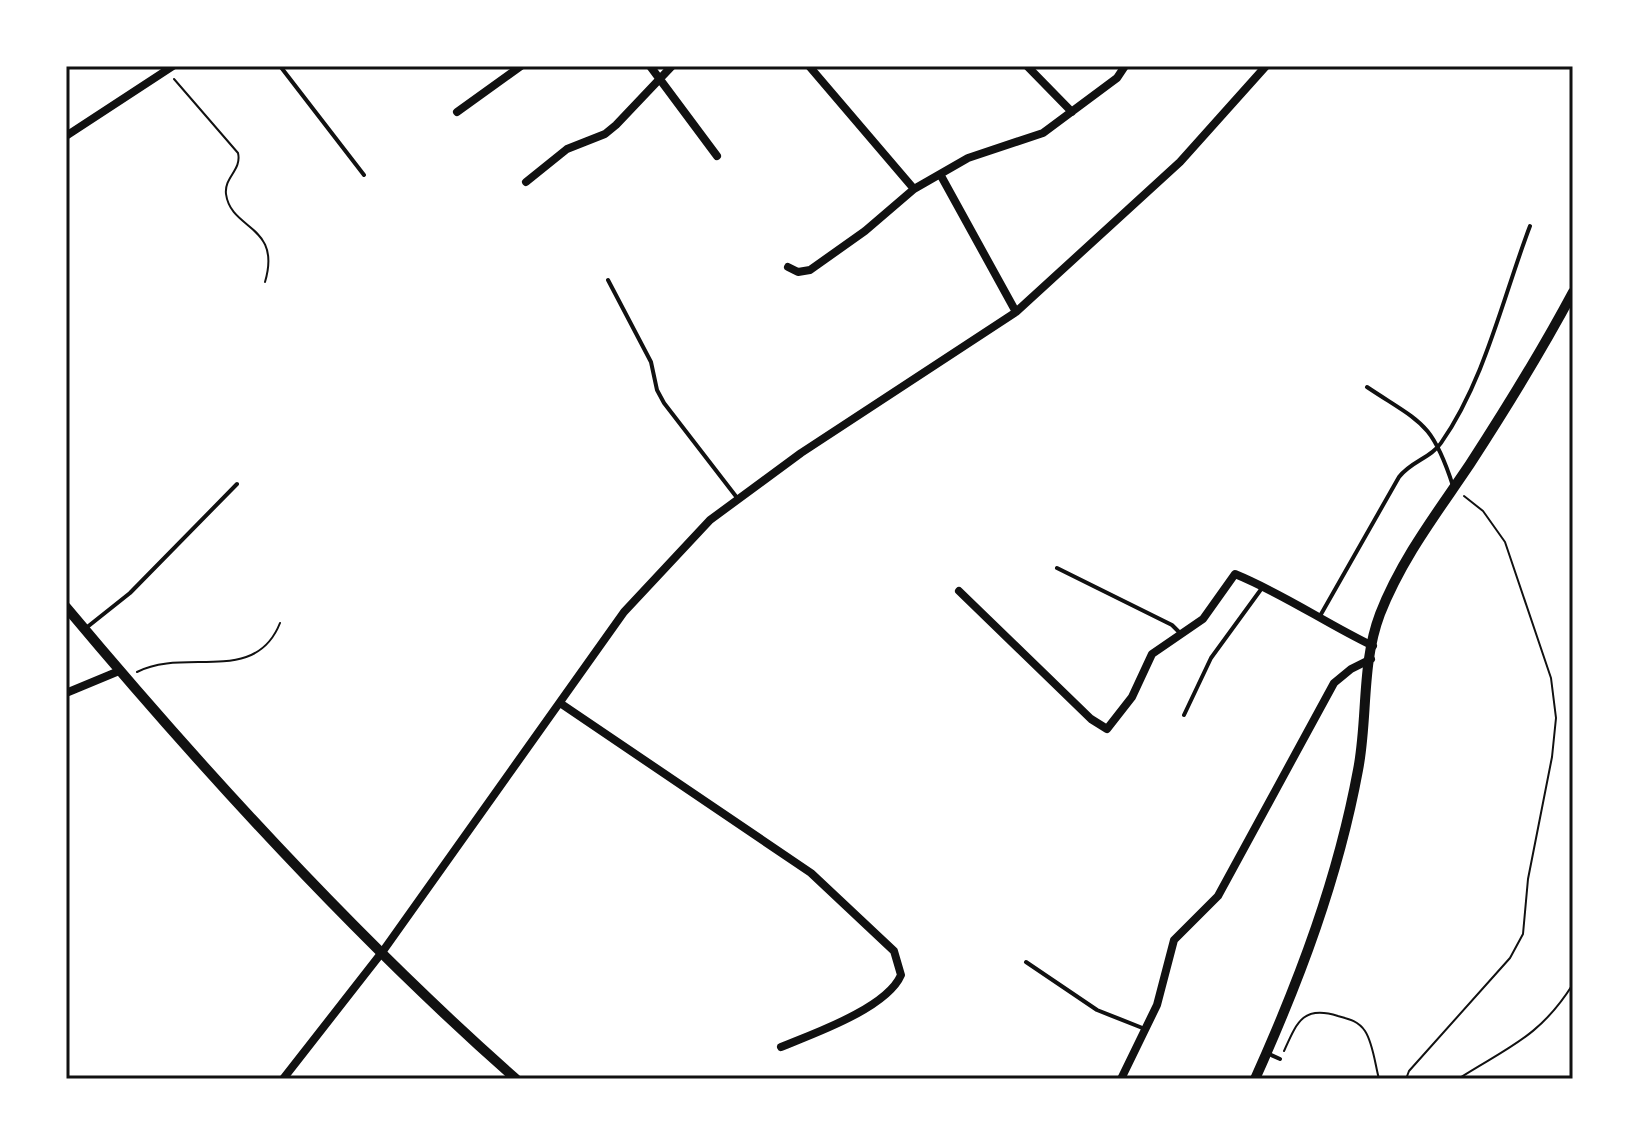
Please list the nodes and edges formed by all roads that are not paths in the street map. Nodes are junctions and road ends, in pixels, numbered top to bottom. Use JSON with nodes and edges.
{"nodes":[{"id":1,"x":280,"y":66,"type":"edge"},
{"id":2,"x":521,"y":66,"type":"edge"},
{"id":3,"x":650,"y":66,"type":"edge"},
{"id":4,"x":672,"y":66,"type":"edge"},
{"id":5,"x":809,"y":66,"type":"edge"},
{"id":6,"x":1027,"y":66,"type":"edge"},
{"id":7,"x":1125,"y":66,"type":"edge"},
{"id":8,"x":1266,"y":66,"type":"edge"},
{"id":9,"x":170,"y":68,"type":"edge"},
{"id":10,"x":658,"y":77,"type":"junction"},
{"id":11,"x":457,"y":112,"type":"dead end"},
{"id":12,"x":1072,"y":112,"type":"junction"},
{"id":13,"x":66,"y":136,"type":"edge"},
{"id":14,"x":717,"y":156,"type":"dead end"},
{"id":15,"x":940,"y":174,"type":"junction"},
{"id":16,"x":364,"y":175,"type":"dead end"},
{"id":17,"x":526,"y":182,"type":"dead end"},
{"id":18,"x":914,"y":189,"type":"junction"},
{"id":19,"x":1530,"y":226,"type":"dead end"},
{"id":20,"x":788,"y":267,"type":"dead end"},
{"id":21,"x":608,"y":280,"type":"dead end"},
{"id":22,"x":1573,"y":292,"type":"edge"},
{"id":23,"x":1016,"y":312,"type":"junction"},
{"id":24,"x":1367,"y":387,"type":"dead end"},
{"id":25,"x":1440,"y":446,"type":"junction"},
{"id":26,"x":237,"y":484,"type":"dead end"},
{"id":27,"x":1454,"y":487,"type":"junction"},
{"id":28,"x":738,"y":499,"type":"junction"},
{"id":29,"x":1057,"y":568,"type":"dead end"},
{"id":30,"x":1264,"y":586,"type":"junction"},
{"id":31,"x":959,"y":591,"type":"dead end"},
{"id":32,"x":66,"y":607,"type":"edge"},
{"id":33,"x":1323,"y":621,"type":"junction"},
{"id":34,"x":84,"y":629,"type":"junction"},
{"id":35,"x":1181,"y":635,"type":"junction"},
{"id":36,"x":1373,"y":646,"type":"junction"},
{"id":37,"x":1371,"y":659,"type":"junction"},
{"id":38,"x":122,"y":674,"type":"junction"},
{"id":39,"x":66,"y":693,"type":"edge"},
{"id":40,"x":560,"y":703,"type":"junction"},
{"id":41,"x":1184,"y":715,"type":"dead end"},
{"id":42,"x":383,"y":951,"type":"junction"},
{"id":43,"x":1026,"y":962,"type":"dead end"},
{"id":44,"x":1146,"y":1030,"type":"junction"},
{"id":45,"x":781,"y":1047,"type":"dead end"},
{"id":46,"x":1266,"y":1053,"type":"junction"},
{"id":47,"x":1280,"y":1059,"type":"road end"},
{"id":48,"x":283,"y":1079,"type":"edge"},
{"id":49,"x":516,"y":1079,"type":"edge"},
{"id":50,"x":1121,"y":1079,"type":"edge"},
{"id":51,"x":1255,"y":1079,"type":"edge"}],
"edges":[{"from":1,"to":16,"type":"lane"},
{"from":2,"to":11,"type":"street"},
{"from":3,"to":10,"type":"street"},
{"from":4,"to":10,"type":"street"},
{"from":5,"to":18,"type":"street"},
{"from":6,"to":12,"type":"street"},
{"from":7,"to":12,"type":"street"},
{"from":8,"to":23,"type":"street"},
{"from":9,"to":13,"type":"street"},
{"from":10,"to":14,"type":"street"},
{"from":10,"to":17,"type":"street"},
{"from":12,"to":15,"type":"street"},
{"from":15,"to":18,"type":"street"},
{"from":15,"to":23,"type":"street"},
{"from":18,"to":20,"type":"street"},
{"from":19,"to":25,"type":"lane"},
{"from":21,"to":28,"type":"lane"},
{"from":22,"to":27,"type":"street"},
{"from":23,"to":28,"type":"street"},
{"from":24,"to":25,"type":"lane"},
{"from":25,"to":27,"type":"lane"},
{"from":25,"to":33,"type":"lane"},
{"from":26,"to":34,"type":"lane"},
{"from":27,"to":36,"type":"street"},
{"from":28,"to":40,"type":"street"},
{"from":29,"to":35,"type":"lane"},
{"from":30,"to":33,"type":"street"},
{"from":30,"to":35,"type":"street"},
{"from":30,"to":41,"type":"lane"},
{"from":31,"to":35,"type":"street"},
{"from":32,"to":34,"type":"street"},
{"from":33,"to":36,"type":"street"},
{"from":34,"to":38,"type":"street"},
{"from":36,"to":37,"type":"street"},
{"from":37,"to":44,"type":"street"},
{"from":37,"to":46,"type":"street"},
{"from":38,"to":39,"type":"street"},
{"from":38,"to":42,"type":"street"},
{"from":40,"to":42,"type":"street"},
{"from":40,"to":45,"type":"street"},
{"from":42,"to":48,"type":"street"},
{"from":42,"to":49,"type":"street"},
{"from":43,"to":44,"type":"lane"},
{"from":44,"to":50,"type":"street"},
{"from":46,"to":47,"type":"lane"},
{"from":46,"to":51,"type":"street"}]}
